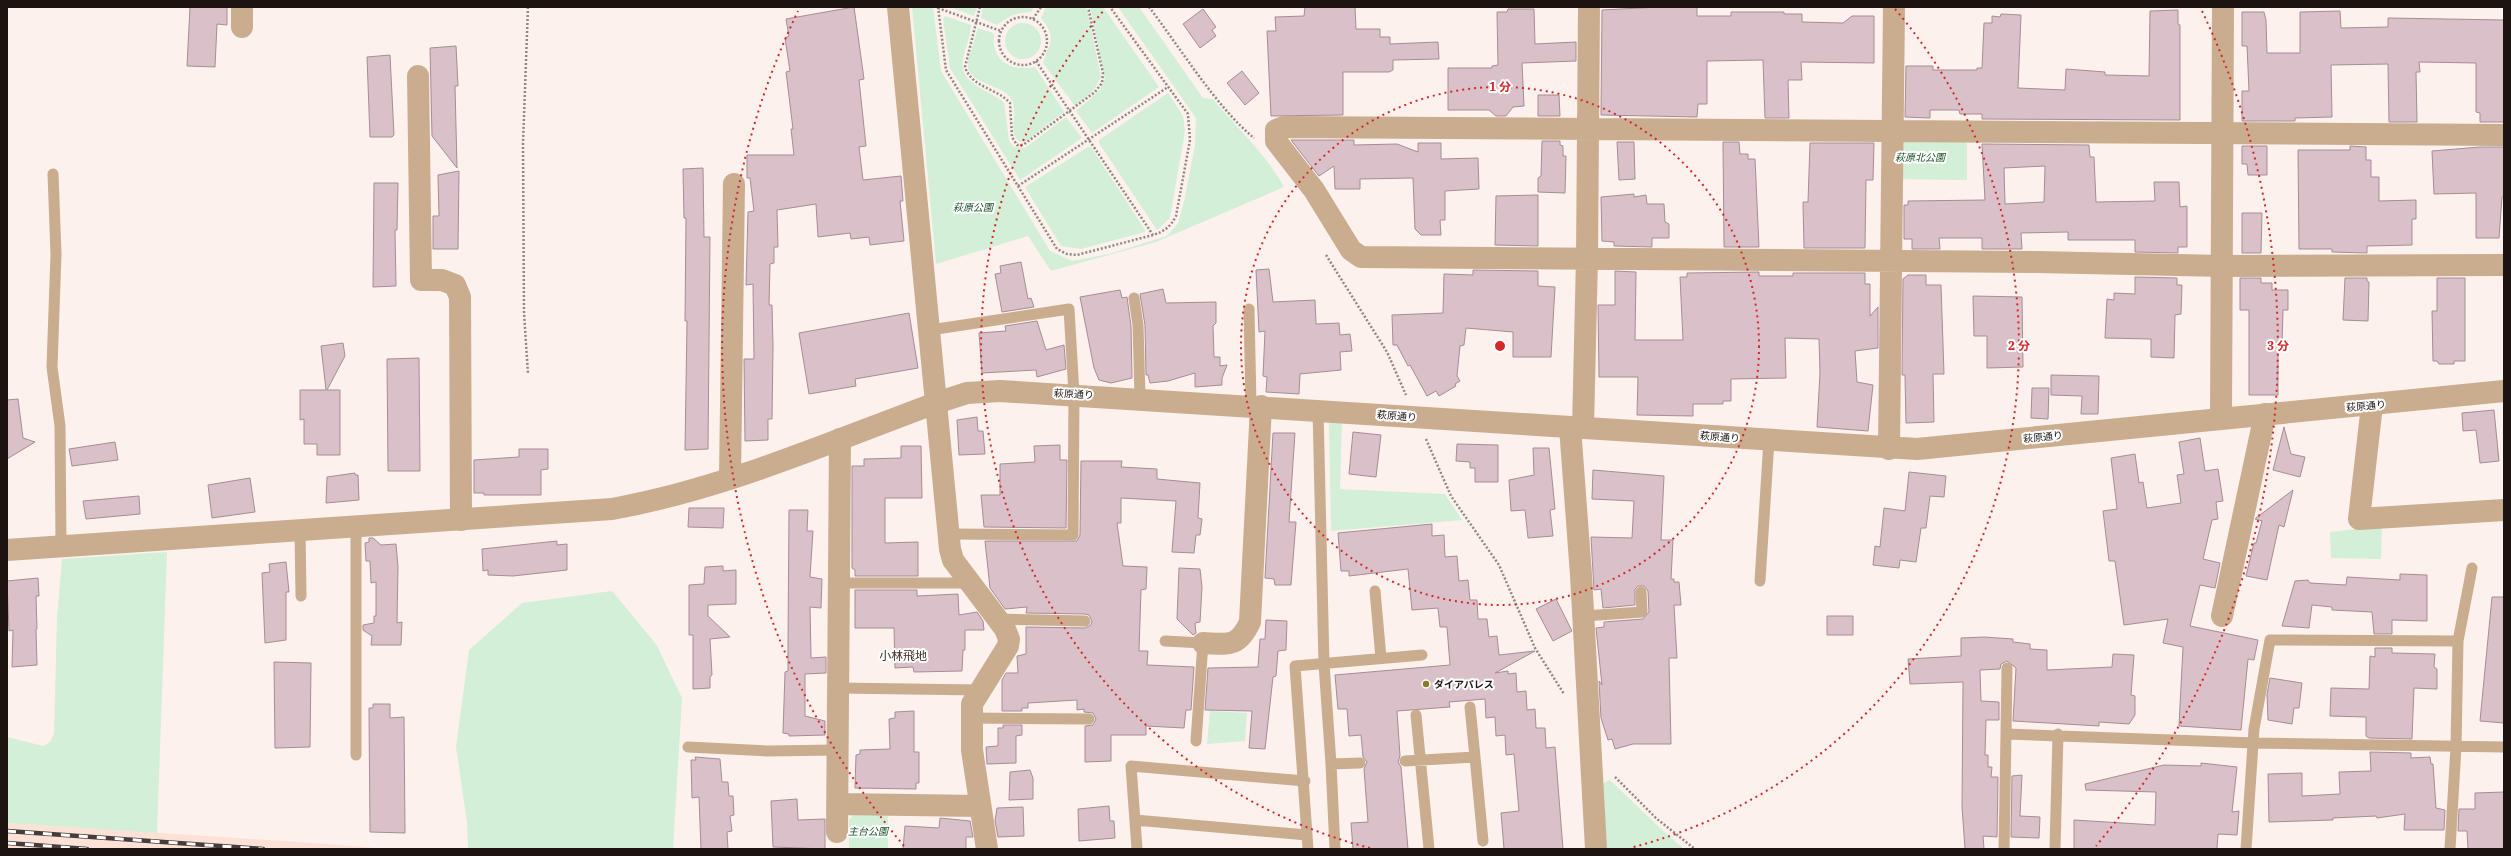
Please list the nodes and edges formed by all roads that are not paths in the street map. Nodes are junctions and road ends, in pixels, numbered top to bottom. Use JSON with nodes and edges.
{"nodes":[{"id":1,"x":898,"y":7,"type":"edge"},
{"id":2,"x":1588,"y":7,"type":"edge"},
{"id":3,"x":1894,"y":7,"type":"edge"},
{"id":4,"x":2223,"y":7,"type":"edge"},
{"id":5,"x":418,"y":76,"type":"dead end"},
{"id":6,"x":1587,"y":129,"type":"junction"},
{"id":7,"x":1893,"y":131,"type":"junction"},
{"id":8,"x":2222,"y":135,"type":"junction"},
{"id":9,"x":2504,"y":135,"type":"edge"},
{"id":10,"x":53,"y":174,"type":"dead end"},
{"id":11,"x":734,"y":184,"type":"dead end"},
{"id":12,"x":1587,"y":258,"type":"junction"},
{"id":13,"x":1891,"y":262,"type":"junction"},
{"id":14,"x":2504,"y":265,"type":"edge"},
{"id":15,"x":2223,"y":266,"type":"junction"},
{"id":16,"x":1134,"y":298,"type":"dead end"},
{"id":17,"x":1249,"y":309,"type":"dead end"},
{"id":18,"x":930,"y":330,"type":"junction"},
{"id":19,"x":2504,"y":391,"type":"edge"},
{"id":20,"x":1074,"y":394,"type":"junction"},
{"id":21,"x":1140,"y":398,"type":"junction"},
{"id":22,"x":936,"y":403,"type":"junction"},
{"id":23,"x":2372,"y":405,"type":"junction"},
{"id":24,"x":1256,"y":406,"type":"junction"},
{"id":25,"x":1318,"y":410,"type":"junction"},
{"id":26,"x":2265,"y":414,"type":"junction"},
{"id":27,"x":2221,"y":418,"type":"junction"},
{"id":28,"x":1577,"y":427,"type":"junction"},
{"id":29,"x":840,"y":439,"type":"junction"},
{"id":30,"x":1769,"y":440,"type":"junction"},
{"id":31,"x":1889,"y":449,"type":"junction"},
{"id":32,"x":730,"y":478,"type":"junction"},
{"id":33,"x":2504,"y":510,"type":"edge"},
{"id":34,"x":461,"y":520,"type":"junction"},
{"id":35,"x":356,"y":526,"type":"junction"},
{"id":36,"x":300,"y":530,"type":"junction"},
{"id":37,"x":949,"y":534,"type":"junction"},
{"id":38,"x":61,"y":545,"type":"junction"},
{"id":39,"x":7,"y":550,"type":"edge"},
{"id":40,"x":2472,"y":568,"type":"dead end"},
{"id":41,"x":1760,"y":581,"type":"dead end"},
{"id":42,"x":839,"y":583,"type":"junction"},
{"id":43,"x":971,"y":583,"type":"junction"},
{"id":44,"x":1375,"y":591,"type":"dead end"},
{"id":45,"x":1642,"y":592,"type":"dead end"},
{"id":46,"x":301,"y":596,"type":"dead end"},
{"id":47,"x":1584,"y":616,"type":"junction"},
{"id":48,"x":2222,"y":616,"type":"dead end"},
{"id":49,"x":997,"y":619,"type":"junction"},
{"id":50,"x":1085,"y":621,"type":"dead end"},
{"id":51,"x":1165,"y":641,"type":"dead end"},
{"id":52,"x":2458,"y":641,"type":"junction"},
{"id":53,"x":1203,"y":643,"type":"junction"},
{"id":54,"x":1422,"y":655,"type":"dead end"},
{"id":55,"x":1381,"y":658,"type":"junction"},
{"id":56,"x":1324,"y":664,"type":"junction"},
{"id":57,"x":2007,"y":668,"type":"dead end"},
{"id":58,"x":838,"y":688,"type":"junction"},
{"id":59,"x":979,"y":690,"type":"junction"},
{"id":60,"x":1470,"y":707,"type":"dead end"},
{"id":61,"x":1416,"y":715,"type":"dead end"},
{"id":62,"x":971,"y":718,"type":"junction"},
{"id":63,"x":1089,"y":719,"type":"dead end"},
{"id":64,"x":2006,"y":734,"type":"junction"},
{"id":65,"x":2058,"y":734,"type":"junction"},
{"id":66,"x":1196,"y":741,"type":"dead end"},
{"id":67,"x":2255,"y":743,"type":"junction"},
{"id":68,"x":688,"y":747,"type":"dead end"},
{"id":69,"x":2456,"y":747,"type":"junction"},
{"id":70,"x":2504,"y":747,"type":"edge"},
{"id":71,"x":838,"y":750,"type":"junction"},
{"id":72,"x":356,"y":755,"type":"dead end"},
{"id":73,"x":1475,"y":757,"type":"junction"},
{"id":74,"x":1420,"y":760,"type":"junction"},
{"id":75,"x":1405,"y":761,"type":"dead end"},
{"id":76,"x":1360,"y":763,"type":"dead end"},
{"id":77,"x":1330,"y":764,"type":"junction"},
{"id":78,"x":1305,"y":781,"type":"junction"},
{"id":79,"x":838,"y":804,"type":"junction"},
{"id":80,"x":980,"y":806,"type":"junction"},
{"id":81,"x":1135,"y":820,"type":"junction"},
{"id":82,"x":838,"y":832,"type":"dead end"},
{"id":83,"x":1307,"y":835,"type":"junction"},
{"id":84,"x":1483,"y":841,"type":"dead end"},
{"id":85,"x":987,"y":849,"type":"edge"},
{"id":86,"x":1137,"y":849,"type":"edge"},
{"id":87,"x":1308,"y":849,"type":"edge"},
{"id":88,"x":1335,"y":849,"type":"edge"},
{"id":89,"x":1429,"y":849,"type":"edge"},
{"id":90,"x":1596,"y":849,"type":"edge"},
{"id":91,"x":2004,"y":849,"type":"edge"},
{"id":92,"x":2055,"y":849,"type":"edge"},
{"id":93,"x":2246,"y":849,"type":"edge"},
{"id":94,"x":2450,"y":849,"type":"edge"}],
"edges":[{"from":1,"to":18,"type":"street"},
{"from":2,"to":6,"type":"street"},
{"from":3,"to":7,"type":"street"},
{"from":4,"to":8,"type":"street"},
{"from":5,"to":34,"type":"street"},
{"from":6,"to":7,"type":"street"},
{"from":6,"to":12,"type":"street"},
{"from":6,"to":12,"type":"street"},
{"from":7,"to":8,"type":"street"},
{"from":7,"to":13,"type":"street"},
{"from":8,"to":9,"type":"street"},
{"from":8,"to":15,"type":"street"},
{"from":10,"to":38,"type":"lane"},
{"from":11,"to":32,"type":"street"},
{"from":12,"to":13,"type":"street"},
{"from":12,"to":28,"type":"street"},
{"from":13,"to":15,"type":"street"},
{"from":13,"to":31,"type":"street"},
{"from":14,"to":15,"type":"street"},
{"from":15,"to":27,"type":"street"},
{"from":16,"to":21,"type":"lane"},
{"from":17,"to":24,"type":"lane"},
{"from":18,"to":20,"type":"lane"},
{"from":18,"to":22,"type":"street"},
{"from":19,"to":23,"type":"street","name":"萩原通り"},
{"from":20,"to":21,"type":"street","name":"萩原通り"},
{"from":20,"to":22,"type":"street","name":"萩原通り"},
{"from":20,"to":37,"type":"lane"},
{"from":21,"to":24,"type":"street","name":"萩原通り"},
{"from":22,"to":29,"type":"street","name":"萩原通り"},
{"from":22,"to":37,"type":"street"},
{"from":23,"to":26,"type":"street","name":"萩原通り"},
{"from":23,"to":33,"type":"street"},
{"from":24,"to":25,"type":"street","name":"萩原通り"},
{"from":24,"to":53,"type":"street"},
{"from":25,"to":28,"type":"street","name":"萩原通り"},
{"from":25,"to":56,"type":"lane"},
{"from":26,"to":27,"type":"street","name":"萩原通り"},
{"from":26,"to":48,"type":"street"},
{"from":27,"to":31,"type":"street","name":"萩原通り"},
{"from":28,"to":30,"type":"street","name":"萩原通り"},
{"from":28,"to":47,"type":"street"},
{"from":29,"to":32,"type":"street","name":"萩原通り"},
{"from":29,"to":42,"type":"street"},
{"from":30,"to":31,"type":"street","name":"萩原通り"},
{"from":30,"to":41,"type":"lane"},
{"from":32,"to":34,"type":"street","name":"萩原通り"},
{"from":34,"to":35,"type":"street","name":"萩原通り"},
{"from":35,"to":36,"type":"street","name":"萩原通り"},
{"from":35,"to":72,"type":"lane"},
{"from":36,"to":38,"type":"street","name":"萩原通り"},
{"from":36,"to":46,"type":"lane"},
{"from":37,"to":43,"type":"street"},
{"from":38,"to":39,"type":"street","name":"萩原通り"},
{"from":40,"to":52,"type":"lane"},
{"from":42,"to":43,"type":"lane"},
{"from":42,"to":58,"type":"street"},
{"from":43,"to":49,"type":"street"},
{"from":44,"to":55,"type":"lane"},
{"from":45,"to":47,"type":"lane"},
{"from":47,"to":90,"type":"street"},
{"from":49,"to":50,"type":"lane"},
{"from":49,"to":59,"type":"street"},
{"from":51,"to":53,"type":"lane"},
{"from":52,"to":67,"type":"lane"},
{"from":52,"to":69,"type":"lane"},
{"from":53,"to":66,"type":"lane"},
{"from":54,"to":55,"type":"lane"},
{"from":55,"to":56,"type":"lane"},
{"from":56,"to":77,"type":"lane"},
{"from":56,"to":78,"type":"lane"},
{"from":57,"to":64,"type":"lane"},
{"from":58,"to":59,"type":"lane"},
{"from":58,"to":71,"type":"street"},
{"from":59,"to":62,"type":"street"},
{"from":60,"to":73,"type":"lane"},
{"from":61,"to":74,"type":"lane"},
{"from":62,"to":63,"type":"lane"},
{"from":62,"to":80,"type":"street"},
{"from":64,"to":65,"type":"lane"},
{"from":64,"to":91,"type":"lane"},
{"from":65,"to":67,"type":"lane"},
{"from":65,"to":92,"type":"lane"},
{"from":67,"to":69,"type":"lane"},
{"from":67,"to":93,"type":"lane"},
{"from":68,"to":71,"type":"lane"},
{"from":69,"to":70,"type":"lane"},
{"from":69,"to":94,"type":"lane"},
{"from":71,"to":79,"type":"street"},
{"from":73,"to":74,"type":"lane"},
{"from":73,"to":84,"type":"lane"},
{"from":74,"to":75,"type":"lane"},
{"from":74,"to":89,"type":"lane"},
{"from":76,"to":77,"type":"lane"},
{"from":77,"to":88,"type":"lane"},
{"from":78,"to":81,"type":"lane"},
{"from":78,"to":83,"type":"lane"},
{"from":79,"to":80,"type":"street"},
{"from":79,"to":82,"type":"street"},
{"from":80,"to":85,"type":"street"},
{"from":81,"to":83,"type":"lane"},
{"from":81,"to":86,"type":"lane"},
{"from":83,"to":87,"type":"lane"}]}
